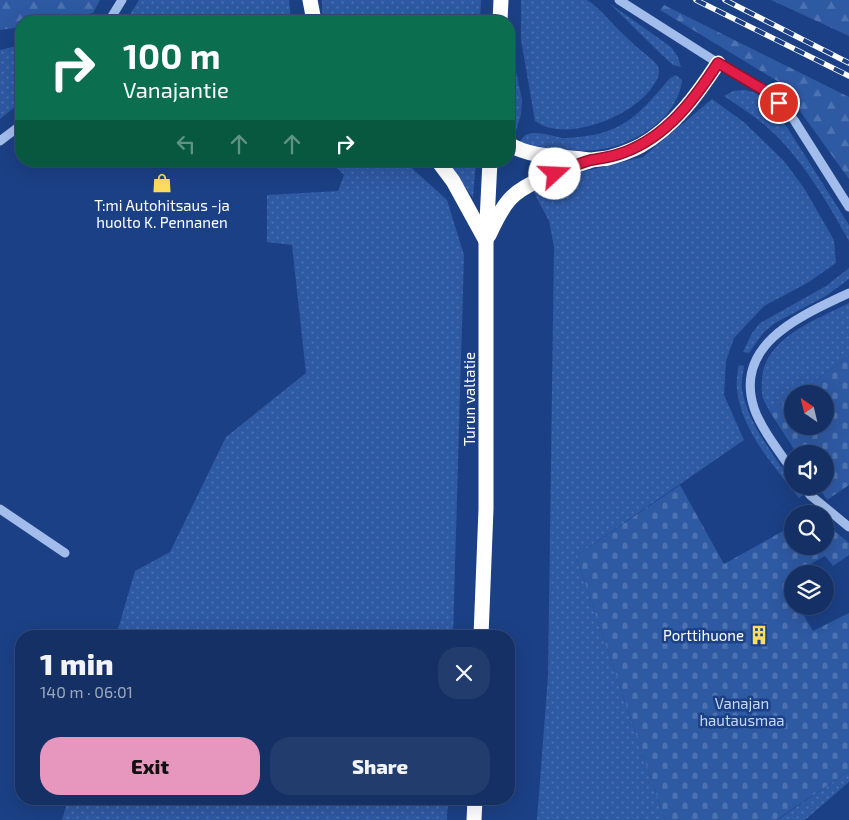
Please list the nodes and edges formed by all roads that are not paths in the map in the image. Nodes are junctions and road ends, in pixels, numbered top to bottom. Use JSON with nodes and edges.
{"nodes":[{"id":1,"x":122,"y":0,"type":"edge"},
{"id":2,"x":310,"y":0,"type":"edge"},
{"id":3,"x":501,"y":0,"type":"edge"},
{"id":4,"x":619,"y":0,"type":"edge"},
{"id":5,"x":113,"y":15,"type":"edge"},
{"id":6,"x":313,"y":15,"type":"edge"},
{"id":7,"x":500,"y":15,"type":"edge"},
{"id":8,"x":718,"y":63,"type":"junction"},
{"id":9,"x":15,"y":130,"type":"edge"},
{"id":10,"x":0,"y":141,"type":"edge"},
{"id":11,"x":515,"y":148,"type":"edge"},
{"id":12,"x":590,"y":160,"type":"junction"},
{"id":13,"x":443,"y":167,"type":"edge"},
{"id":14,"x":490,"y":167,"type":"edge"},
{"id":15,"x":849,"y":208,"type":"edge"},
{"id":16,"x":486,"y":241,"type":"junction"},
{"id":17,"x":849,"y":293,"type":"edge"},
{"id":18,"x":784,"y":458,"type":"edge"},
{"id":19,"x":812,"y":495,"type":"edge"},
{"id":20,"x":0,"y":509,"type":"edge"},
{"id":21,"x":849,"y":527,"type":"edge"},
{"id":22,"x":65,"y":553,"type":"dead end"},
{"id":23,"x":481,"y":630,"type":"edge"},
{"id":24,"x":475,"y":805,"type":"edge"},
{"id":25,"x":474,"y":820,"type":"edge"}],
"edges":[{"from":1,"to":5,"type":"street"},
{"from":2,"to":6,"type":"highway"},
{"from":3,"to":7,"type":"highway"},
{"from":4,"to":8,"type":"street"},
{"from":8,"to":12,"type":"highway"},
{"from":8,"to":15,"type":"street"},
{"from":9,"to":10,"type":"street"},
{"from":11,"to":12,"type":"highway"},
{"from":12,"to":16,"type":"highway"},
{"from":13,"to":16,"type":"highway"},
{"from":14,"to":16,"type":"highway","name":"Turun valtatie"},
{"from":16,"to":23,"type":"highway","name":"Turun valtatie"},
{"from":17,"to":18,"type":"street"},
{"from":19,"to":21,"type":"street"},
{"from":20,"to":22,"type":"street"},
{"from":24,"to":25,"type":"highway"}]}
